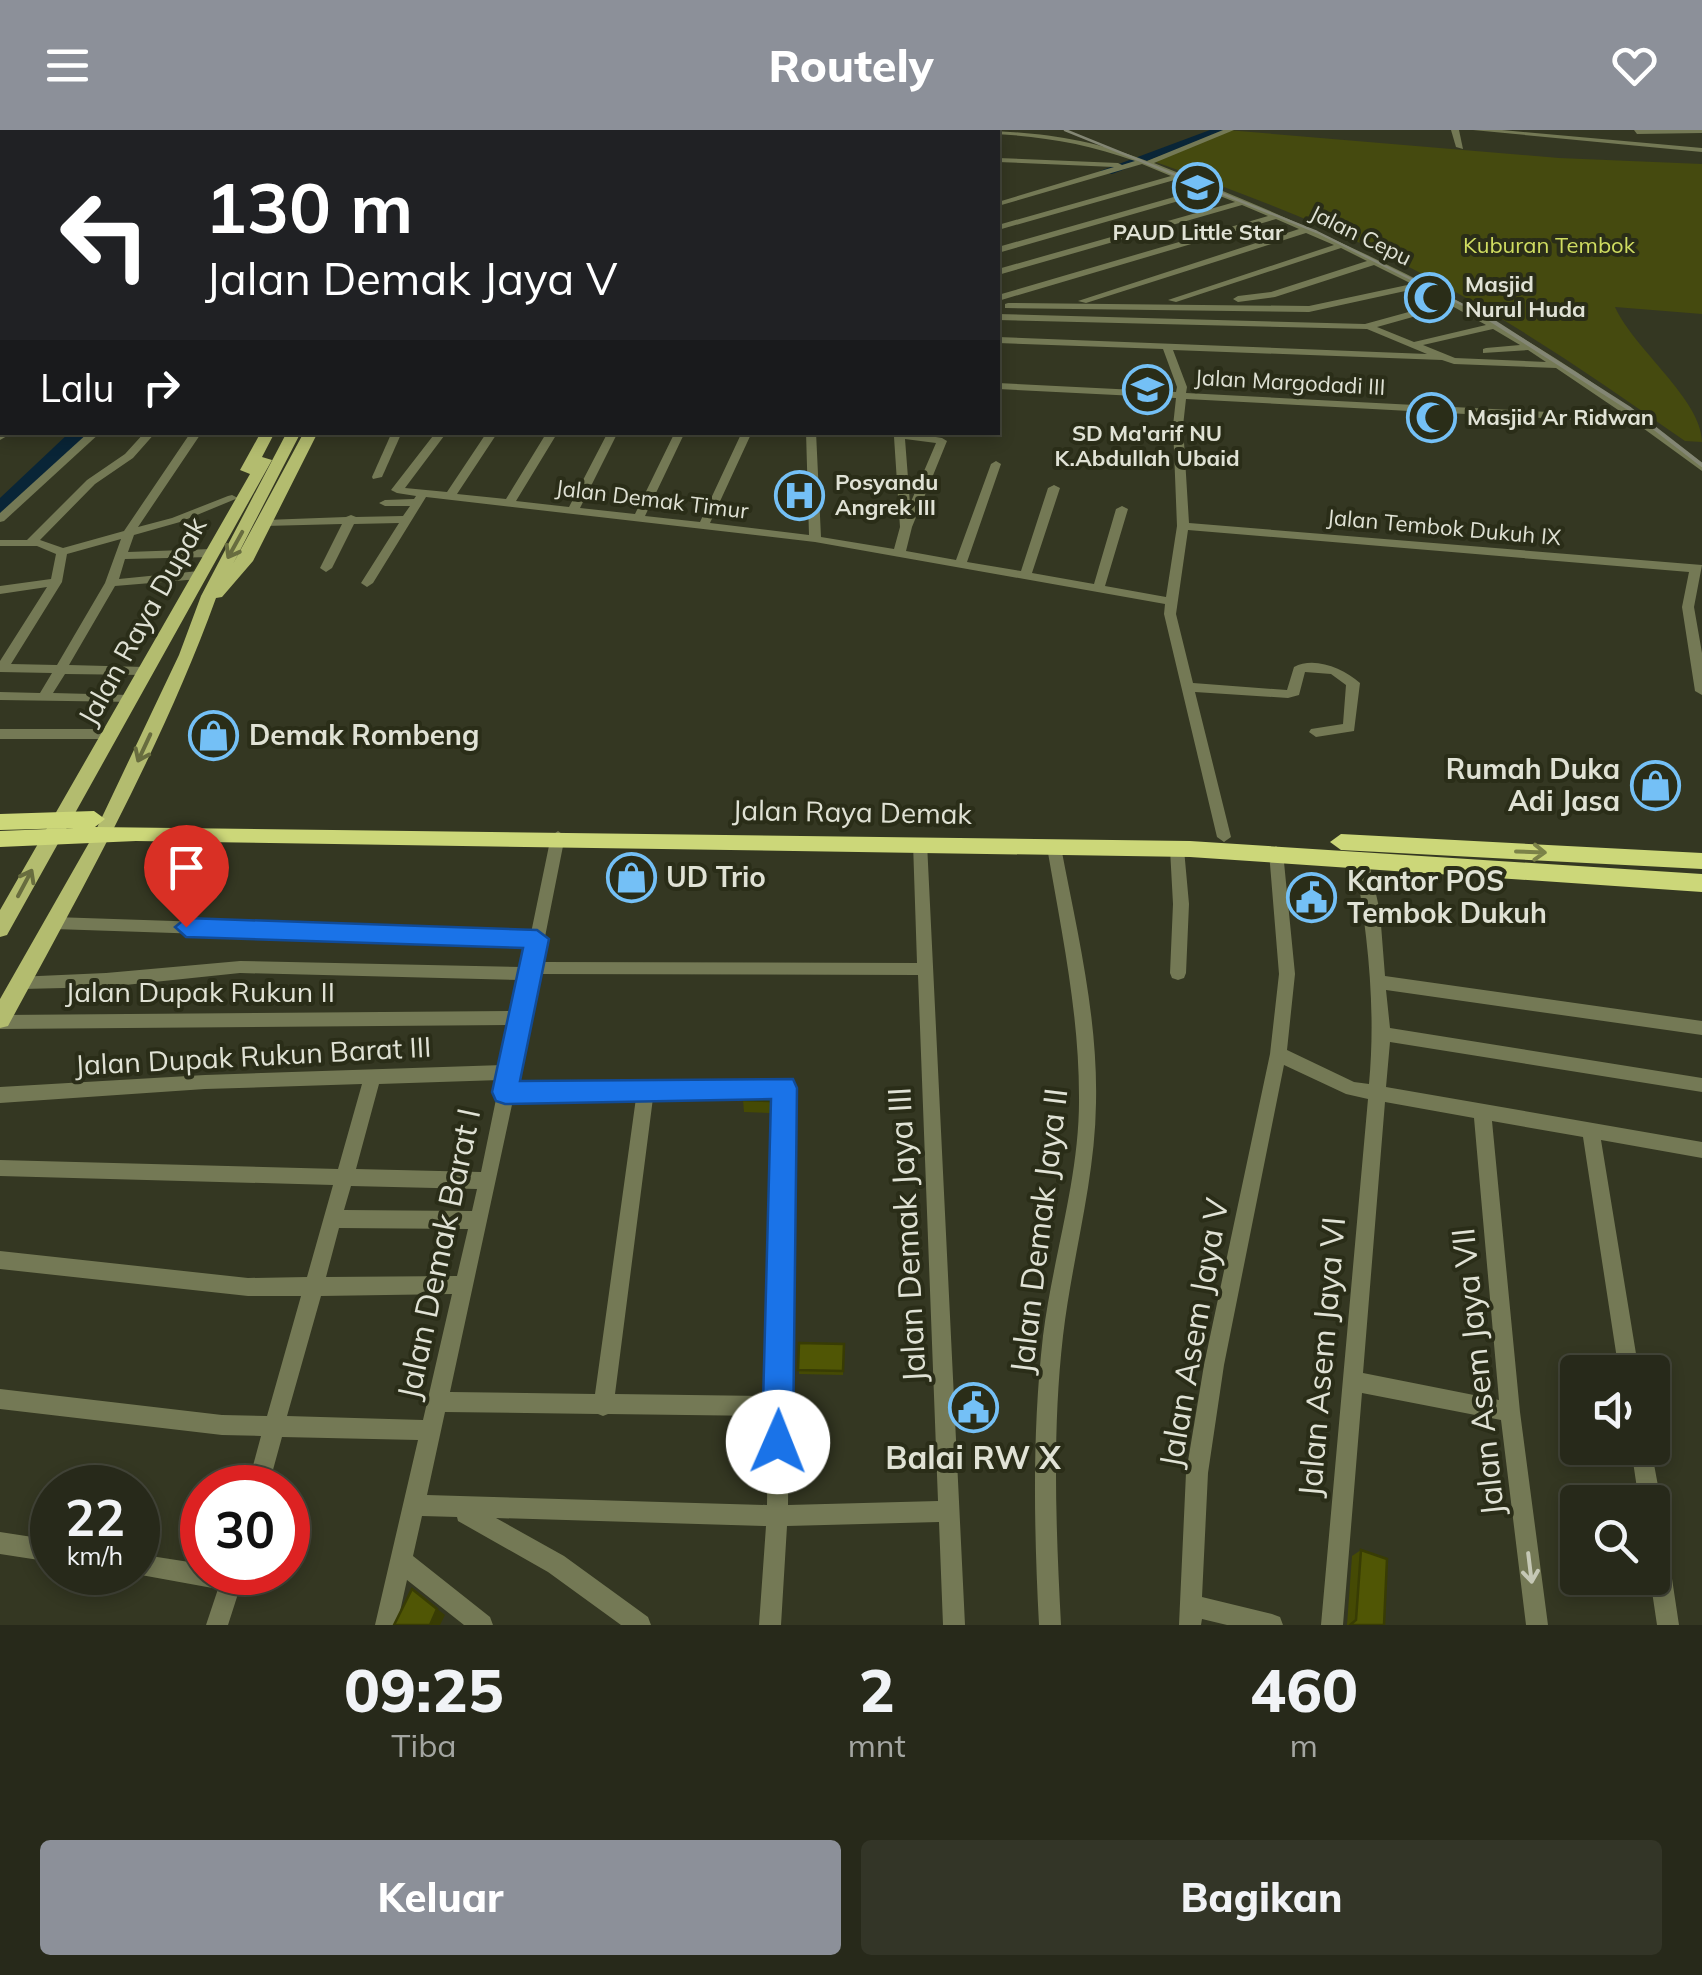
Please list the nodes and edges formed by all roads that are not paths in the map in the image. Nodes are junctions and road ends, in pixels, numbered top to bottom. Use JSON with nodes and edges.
{"nodes":[{"id":1,"x":1230,"y":130,"type":"edge"},
{"id":2,"x":1455,"y":130,"type":"edge"},
{"id":3,"x":1478,"y":130,"type":"edge"},
{"id":4,"x":1636,"y":131,"type":"edge"},
{"id":5,"x":1692,"y":131,"type":"edge"},
{"id":6,"x":1702,"y":131,"type":"edge"},
{"id":7,"x":1503,"y":132,"type":"edge"},
{"id":8,"x":1000,"y":137,"type":"edge"},
{"id":9,"x":1552,"y":138,"type":"junction"},
{"id":10,"x":1702,"y":140,"type":"edge"},
{"id":11,"x":1646,"y":145,"type":"junction"},
{"id":12,"x":1460,"y":148,"type":"dead end"},
{"id":13,"x":1702,"y":151,"type":"edge"},
{"id":14,"x":1000,"y":160,"type":"edge"},
{"id":15,"x":1134,"y":164,"type":"junction"},
{"id":16,"x":1178,"y":176,"type":"junction"},
{"id":17,"x":1210,"y":189,"type":"junction"},
{"id":18,"x":1244,"y":202,"type":"junction"},
{"id":19,"x":1000,"y":203,"type":"edge"},
{"id":20,"x":1276,"y":216,"type":"junction"},
{"id":21,"x":1000,"y":226,"type":"edge"},
{"id":22,"x":1306,"y":230,"type":"junction"},
{"id":23,"x":1340,"y":246,"type":"junction"},
{"id":24,"x":1000,"y":249,"type":"edge"},
{"id":25,"x":1374,"y":262,"type":"junction"},
{"id":26,"x":1000,"y":271,"type":"edge"},
{"id":27,"x":1419,"y":284,"type":"junction"},
{"id":28,"x":1238,"y":299,"type":"dead end"},
{"id":29,"x":1160,"y":304,"type":"junction"},
{"id":30,"x":1452,"y":304,"type":"junction"},
{"id":31,"x":1070,"y":305,"type":"junction"},
{"id":32,"x":1004,"y":307,"type":"edge"},
{"id":33,"x":1495,"y":326,"type":"junction"},
{"id":34,"x":1369,"y":327,"type":"junction"},
{"id":35,"x":1000,"y":340,"type":"edge"},
{"id":36,"x":1412,"y":345,"type":"junction"},
{"id":37,"x":1168,"y":347,"type":"junction"},
{"id":38,"x":1532,"y":348,"type":"junction"},
{"id":39,"x":1486,"y":352,"type":"dead end"},
{"id":40,"x":1441,"y":357,"type":"junction"},
{"id":41,"x":1561,"y":365,"type":"junction"},
{"id":42,"x":1000,"y":386,"type":"edge"},
{"id":43,"x":1181,"y":396,"type":"junction"},
{"id":44,"x":1640,"y":420,"type":"junction"},
{"id":45,"x":93,"y":435,"type":"edge"},
{"id":46,"x":148,"y":435,"type":"edge"},
{"id":47,"x":195,"y":435,"type":"edge"},
{"id":48,"x":266,"y":435,"type":"edge"},
{"id":49,"x":279,"y":435,"type":"edge"},
{"id":50,"x":292,"y":435,"type":"edge"},
{"id":51,"x":308,"y":435,"type":"edge"},
{"id":52,"x":397,"y":435,"type":"edge"},
{"id":53,"x":440,"y":435,"type":"edge"},
{"id":54,"x":491,"y":435,"type":"edge"},
{"id":55,"x":550,"y":435,"type":"edge"},
{"id":56,"x":612,"y":435,"type":"edge"},
{"id":57,"x":679,"y":435,"type":"edge"},
{"id":58,"x":746,"y":435,"type":"edge"},
{"id":59,"x":811,"y":435,"type":"edge"},
{"id":60,"x":899,"y":435,"type":"joint"},
{"id":61,"x":996,"y":464,"type":"dead end"},
{"id":62,"x":1702,"y":468,"type":"edge"},
{"id":63,"x":377,"y":478,"type":"dead end"},
{"id":64,"x":1054,"y":488,"type":"dead end"},
{"id":65,"x":450,"y":496,"type":"junction"},
{"id":66,"x":232,"y":498,"type":"junction"},
{"id":67,"x":421,"y":498,"type":"junction"},
{"id":68,"x":385,"y":502,"type":"dead end"},
{"id":69,"x":509,"y":502,"type":"junction"},
{"id":70,"x":574,"y":509,"type":"junction"},
{"id":71,"x":1122,"y":509,"type":"dead end"},
{"id":72,"x":639,"y":516,"type":"junction"},
{"id":73,"x":351,"y":518,"type":"junction"},
{"id":74,"x":0,"y":519,"type":"edge"},
{"id":75,"x":409,"y":519,"type":"junction"},
{"id":76,"x":264,"y":523,"type":"junction"},
{"id":77,"x":704,"y":525,"type":"junction"},
{"id":78,"x":1183,"y":526,"type":"junction"},
{"id":79,"x":906,"y":527,"type":"junction"},
{"id":80,"x":130,"y":530,"type":"junction"},
{"id":81,"x":220,"y":536,"type":"junction"},
{"id":82,"x":815,"y":539,"type":"junction"},
{"id":83,"x":31,"y":542,"type":"junction"},
{"id":84,"x":0,"y":543,"type":"edge"},
{"id":85,"x":62,"y":552,"type":"junction"},
{"id":86,"x":210,"y":554,"type":"junction"},
{"id":87,"x":899,"y":554,"type":"junction"},
{"id":88,"x":122,"y":556,"type":"junction"},
{"id":89,"x":960,"y":564,"type":"junction"},
{"id":90,"x":326,"y":568,"type":"dead end"},
{"id":91,"x":1699,"y":568,"type":"edge"},
{"id":92,"x":199,"y":575,"type":"junction"},
{"id":93,"x":1025,"y":576,"type":"junction"},
{"id":94,"x":56,"y":582,"type":"junction"},
{"id":95,"x":110,"y":583,"type":"junction"},
{"id":96,"x":367,"y":583,"type":"dead end"},
{"id":97,"x":1098,"y":588,"type":"junction"},
{"id":98,"x":0,"y":590,"type":"edge"},
{"id":99,"x":209,"y":596,"type":"junction"},
{"id":100,"x":1170,"y":601,"type":"junction"},
{"id":101,"x":5,"y":668,"type":"edge"},
{"id":102,"x":63,"y":668,"type":"junction"},
{"id":103,"x":144,"y":671,"type":"junction"},
{"id":104,"x":0,"y":686,"type":"edge"},
{"id":105,"x":1190,"y":687,"type":"junction"},
{"id":106,"x":1702,"y":691,"type":"edge"},
{"id":107,"x":0,"y":696,"type":"edge"},
{"id":108,"x":44,"y":696,"type":"junction"},
{"id":109,"x":129,"y":699,"type":"junction"},
{"id":110,"x":1316,"y":732,"type":"dead end"},
{"id":111,"x":0,"y":734,"type":"edge"},
{"id":112,"x":111,"y":734,"type":"junction"},
{"id":113,"x":0,"y":822,"type":"edge"},
{"id":114,"x":106,"y":826,"type":"junction"},
{"id":115,"x":54,"y":828,"type":"junction"},
{"id":116,"x":663,"y":831,"type":"junction"},
{"id":117,"x":558,"y":836,"type":"junction"},
{"id":118,"x":1224,"y":837,"type":"junction"},
{"id":119,"x":0,"y":839,"type":"edge"},
{"id":120,"x":920,"y":843,"type":"junction"},
{"id":121,"x":1054,"y":847,"type":"junction"},
{"id":122,"x":1177,"y":849,"type":"junction"},
{"id":123,"x":1276,"y":852,"type":"junction"},
{"id":124,"x":1362,"y":858,"type":"junction"},
{"id":125,"x":1702,"y":862,"type":"edge"},
{"id":126,"x":1581,"y":864,"type":"junction"},
{"id":127,"x":1702,"y":883,"type":"edge"},
{"id":128,"x":54,"y":923,"type":"junction"},
{"id":129,"x":0,"y":929,"type":"edge"},
{"id":130,"x":537,"y":939,"type":"junction"},
{"id":131,"x":924,"y":969,"type":"junction"},
{"id":132,"x":530,"y":971,"type":"junction"},
{"id":133,"x":1178,"y":973,"type":"dead end"},
{"id":134,"x":22,"y":982,"type":"junction"},
{"id":135,"x":1379,"y":982,"type":"junction"},
{"id":136,"x":520,"y":1018,"type":"junction"},
{"id":137,"x":0,"y":1020,"type":"edge"},
{"id":138,"x":1702,"y":1028,"type":"edge"},
{"id":139,"x":1382,"y":1034,"type":"junction"},
{"id":140,"x":1278,"y":1054,"type":"junction"},
{"id":141,"x":373,"y":1076,"type":"junction"},
{"id":142,"x":507,"y":1082,"type":"junction"},
{"id":143,"x":1702,"y":1085,"type":"edge"},
{"id":144,"x":646,"y":1089,"type":"junction"},
{"id":145,"x":1375,"y":1093,"type":"junction"},
{"id":146,"x":0,"y":1096,"type":"edge"},
{"id":147,"x":1482,"y":1112,"type":"junction"},
{"id":148,"x":1591,"y":1131,"type":"junction"},
{"id":149,"x":1702,"y":1151,"type":"edge"},
{"id":150,"x":0,"y":1168,"type":"edge"},
{"id":151,"x":344,"y":1175,"type":"junction"},
{"id":152,"x":488,"y":1180,"type":"junction"},
{"id":153,"x":332,"y":1219,"type":"junction"},
{"id":154,"x":478,"y":1220,"type":"junction"},
{"id":155,"x":0,"y":1260,"type":"edge"},
{"id":156,"x":315,"y":1285,"type":"junction"},
{"id":157,"x":463,"y":1285,"type":"junction"},
{"id":158,"x":1626,"y":1355,"type":"edge"},
{"id":159,"x":1353,"y":1381,"type":"junction"},
{"id":160,"x":0,"y":1399,"type":"edge"},
{"id":161,"x":436,"y":1402,"type":"junction"},
{"id":162,"x":602,"y":1406,"type":"junction"},
{"id":163,"x":778,"y":1406,"type":"junction"},
{"id":164,"x":1510,"y":1412,"type":"junction"},
{"id":165,"x":274,"y":1428,"type":"junction"},
{"id":166,"x":430,"y":1430,"type":"junction"},
{"id":167,"x":264,"y":1465,"type":"edge"},
{"id":168,"x":416,"y":1505,"type":"junction"},
{"id":169,"x":458,"y":1510,"type":"junction"},
{"id":170,"x":950,"y":1510,"type":"junction"},
{"id":171,"x":777,"y":1516,"type":"junction"},
{"id":172,"x":0,"y":1543,"type":"edge"},
{"id":173,"x":30,"y":1548,"type":"edge"},
{"id":174,"x":400,"y":1560,"type":"junction"},
{"id":175,"x":227,"y":1595,"type":"edge"},
{"id":176,"x":1663,"y":1595,"type":"edge"},
{"id":177,"x":1191,"y":1615,"type":"edge"},
{"id":178,"x":217,"y":1625,"type":"edge"},
{"id":179,"x":386,"y":1625,"type":"edge"},
{"id":180,"x":482,"y":1625,"type":"edge"},
{"id":181,"x":640,"y":1625,"type":"edge"},
{"id":182,"x":770,"y":1625,"type":"edge"},
{"id":183,"x":954,"y":1625,"type":"edge"},
{"id":184,"x":1050,"y":1625,"type":"edge"},
{"id":185,"x":1272,"y":1625,"type":"edge"},
{"id":186,"x":1332,"y":1625,"type":"edge"},
{"id":187,"x":1537,"y":1625,"type":"edge"},
{"id":188,"x":1668,"y":1625,"type":"edge"}],
"edges":[{"from":1,"to":15,"type":"street"},
{"from":2,"to":12,"type":"street"},
{"from":3,"to":7,"type":"street"},
{"from":4,"to":5,"type":"street"},
{"from":4,"to":11,"type":"street"},
{"from":5,"to":6,"type":"street"},
{"from":5,"to":10,"type":"street"},
{"from":7,"to":9,"type":"street"},
{"from":8,"to":15,"type":"street","name":"Jalan Cepu"},
{"from":9,"to":11,"type":"street"},
{"from":9,"to":13,"type":"street"},
{"from":11,"to":13,"type":"street"},
{"from":14,"to":15,"type":"street"},
{"from":15,"to":16,"type":"street","name":"Jalan Cepu"},
{"from":15,"to":19,"type":"street"},
{"from":16,"to":17,"type":"street","name":"Jalan Cepu"},
{"from":16,"to":21,"type":"street"},
{"from":17,"to":18,"type":"street","name":"Jalan Cepu"},
{"from":17,"to":24,"type":"street"},
{"from":18,"to":20,"type":"street","name":"Jalan Cepu"},
{"from":18,"to":26,"type":"street"},
{"from":20,"to":22,"type":"street","name":"Jalan Cepu"},
{"from":20,"to":32,"type":"street"},
{"from":22,"to":23,"type":"street","name":"Jalan Cepu"},
{"from":22,"to":31,"type":"street"},
{"from":23,"to":25,"type":"street","name":"Jalan Cepu"},
{"from":23,"to":29,"type":"street"},
{"from":25,"to":27,"type":"street","name":"Jalan Cepu"},
{"from":25,"to":28,"type":"street"},
{"from":27,"to":29,"type":"street"},
{"from":27,"to":30,"type":"street","name":"Jalan Cepu"},
{"from":29,"to":31,"type":"street"},
{"from":30,"to":33,"type":"street","name":"Jalan Cepu"},
{"from":30,"to":34,"type":"street"},
{"from":31,"to":32,"type":"street"},
{"from":32,"to":34,"type":"street"},
{"from":33,"to":36,"type":"street"},
{"from":33,"to":38,"type":"street","name":"Jalan Cepu"},
{"from":34,"to":36,"type":"street"},
{"from":35,"to":37,"type":"street"},
{"from":36,"to":40,"type":"street"},
{"from":37,"to":40,"type":"street"},
{"from":37,"to":43,"type":"street"},
{"from":38,"to":39,"type":"street"},
{"from":38,"to":41,"type":"street","name":"Jalan Cepu"},
{"from":40,"to":41,"type":"street"},
{"from":41,"to":44,"type":"street","name":"Jalan Cepu"},
{"from":42,"to":43,"type":"street","name":"Jalan Margodadi III"},
{"from":43,"to":44,"type":"street","name":"Jalan Margodadi III"},
{"from":43,"to":78,"type":"street"},
{"from":44,"to":62,"type":"street","name":"Jalan Cepu"},
{"from":45,"to":74,"type":"street"},
{"from":46,"to":83,"type":"street"},
{"from":47,"to":80,"type":"street"},
{"from":48,"to":66,"type":"main road"},
{"from":49,"to":81,"type":"main road","name":"Jalan Raya Dupak"},
{"from":50,"to":99,"type":"main road","name":"Jalan Raya Dupak","one_way":true},
{"from":51,"to":76,"type":"main road"},
{"from":52,"to":63,"type":"street"},
{"from":53,"to":67,"type":"street"},
{"from":54,"to":65,"type":"street"},
{"from":55,"to":69,"type":"street"},
{"from":56,"to":70,"type":"street"},
{"from":57,"to":72,"type":"street"},
{"from":58,"to":77,"type":"street"},
{"from":59,"to":82,"type":"street"},
{"from":60,"to":79,"type":"street"},
{"from":60,"to":79,"type":"street"},
{"from":61,"to":89,"type":"street"},
{"from":64,"to":93,"type":"street"},
{"from":65,"to":67,"type":"street","name":"Jalan Demak Timur"},
{"from":65,"to":69,"type":"street","name":"Jalan Demak Timur"},
{"from":66,"to":80,"type":"street"},
{"from":66,"to":81,"type":"main road"},
{"from":67,"to":68,"type":"street","name":"Jalan Demak Timur"},
{"from":67,"to":75,"type":"street"},
{"from":69,"to":70,"type":"street","name":"Jalan Demak Timur"},
{"from":70,"to":72,"type":"street","name":"Jalan Demak Timur"},
{"from":71,"to":97,"type":"street"},
{"from":72,"to":77,"type":"street","name":"Jalan Demak Timur"},
{"from":73,"to":75,"type":"street"},
{"from":73,"to":76,"type":"street"},
{"from":73,"to":90,"type":"street"},
{"from":75,"to":96,"type":"street"},
{"from":76,"to":99,"type":"main road"},
{"from":77,"to":82,"type":"street","name":"Jalan Demak Timur"},
{"from":78,"to":91,"type":"street","name":"Jalan Tembok Dukuh IX"},
{"from":78,"to":100,"type":"street"},
{"from":79,"to":87,"type":"street"},
{"from":80,"to":85,"type":"street"},
{"from":80,"to":88,"type":"street"},
{"from":81,"to":86,"type":"main road","name":"Jalan Raya Dupak"},
{"from":82,"to":87,"type":"street","name":"Jalan Demak Timur"},
{"from":83,"to":84,"type":"street"},
{"from":83,"to":85,"type":"street"},
{"from":85,"to":94,"type":"street"},
{"from":86,"to":88,"type":"street"},
{"from":86,"to":92,"type":"main road","name":"Jalan Raya Dupak"},
{"from":87,"to":89,"type":"street","name":"Jalan Demak Timur"},
{"from":88,"to":95,"type":"street"},
{"from":89,"to":93,"type":"street","name":"Jalan Demak Timur"},
{"from":91,"to":106,"type":"street"},
{"from":92,"to":95,"type":"street"},
{"from":92,"to":103,"type":"main road","name":"Jalan Raya Dupak"},
{"from":93,"to":97,"type":"street","name":"Jalan Demak Timur"},
{"from":94,"to":98,"type":"street"},
{"from":94,"to":101,"type":"street"},
{"from":95,"to":102,"type":"street"},
{"from":97,"to":100,"type":"street","name":"Jalan Demak Timur"},
{"from":99,"to":114,"type":"main road","name":"Jalan Raya Dupak","one_way":true},
{"from":100,"to":105,"type":"street"},
{"from":101,"to":102,"type":"street"},
{"from":101,"to":104,"type":"street"},
{"from":102,"to":103,"type":"street"},
{"from":102,"to":108,"type":"street"},
{"from":103,"to":109,"type":"main road","name":"Jalan Raya Dupak"},
{"from":105,"to":110,"type":"street"},
{"from":105,"to":118,"type":"street"},
{"from":107,"to":108,"type":"street"},
{"from":108,"to":109,"type":"street"},
{"from":109,"to":112,"type":"main road","name":"Jalan Raya Dupak"},
{"from":111,"to":112,"type":"street"},
{"from":112,"to":115,"type":"main road","name":"Jalan Raya Dupak"},
{"from":113,"to":115,"type":"highway","name":"Jalan Raya Demak"},
{"from":114,"to":115,"type":"highway","name":"Jalan Raya Demak"},
{"from":114,"to":116,"type":"highway","name":"Jalan Raya Demak"},
{"from":114,"to":117,"type":"highway","name":"Jalan Raya Demak"},
{"from":114,"to":128,"type":"main road","name":"Jalan Raya Dupak"},
{"from":115,"to":119,"type":"highway","name":"Jalan Raya Demak"},
{"from":129,"to":115,"type":"main road","name":"Jalan Raya Dupak","one_way":true},
{"from":116,"to":117,"type":"highway","name":"Jalan Raya Demak"},
{"from":116,"to":118,"type":"highway","name":"Jalan Raya Demak"},
{"from":116,"to":120,"type":"highway","name":"Jalan Raya Demak"},
{"from":117,"to":130,"type":"street","name":"Jalan Demak Barat I"},
{"from":118,"to":126,"type":"highway","name":"Jalan Raya Demak","one_way":true},
{"from":120,"to":121,"type":"highway","name":"Jalan Raya Demak"},
{"from":120,"to":131,"type":"street","name":"Jalan Demak Jaya III"},
{"from":121,"to":122,"type":"highway","name":"Jalan Raya Demak"},
{"from":121,"to":184,"type":"street","name":"Jalan Demak Jaya II"},
{"from":122,"to":123,"type":"highway","name":"Jalan Raya Demak"},
{"from":122,"to":133,"type":"street"},
{"from":123,"to":124,"type":"highway","name":"Jalan Raya Demak"},
{"from":123,"to":140,"type":"street","name":"Jalan Asem Jaya V"},
{"from":124,"to":126,"type":"highway","name":"Jalan Raya Demak"},
{"from":124,"to":135,"type":"street","name":"Jalan Asem Jaya VI"},
{"from":125,"to":126,"type":"highway","name":"Jalan Raya Demak"},
{"from":126,"to":127,"type":"highway","name":"Jalan Raya Demak"},
{"from":128,"to":130,"type":"street"},
{"from":128,"to":134,"type":"main road","name":"Jalan Raya Dupak"},
{"from":130,"to":132,"type":"street","name":"Jalan Demak Barat I"},
{"from":131,"to":132,"type":"street"},
{"from":131,"to":170,"type":"street","name":"Jalan Demak Jaya III"},
{"from":132,"to":134,"type":"street"},
{"from":132,"to":136,"type":"street","name":"Jalan Demak Barat I"},
{"from":134,"to":137,"type":"main road","name":"Jalan Raya Dupak"},
{"from":135,"to":138,"type":"street"},
{"from":135,"to":139,"type":"street","name":"Jalan Asem Jaya VI"},
{"from":136,"to":137,"type":"street","name":"Jalan Dupak Rukun II"},
{"from":136,"to":142,"type":"street","name":"Jalan Demak Barat I"},
{"from":139,"to":143,"type":"street"},
{"from":139,"to":145,"type":"street","name":"Jalan Asem Jaya VI"},
{"from":140,"to":145,"type":"street"},
{"from":140,"to":177,"type":"street","name":"Jalan Asem Jaya V"},
{"from":141,"to":142,"type":"street","name":"Jalan Dupak Rukun Barat III"},
{"from":141,"to":146,"type":"street","name":"Jalan Dupak Rukun Barat III"},
{"from":141,"to":151,"type":"street"},
{"from":142,"to":144,"type":"street","name":"Jalan Dupak Rukun Barat III"},
{"from":142,"to":152,"type":"street","name":"Jalan Demak Barat I"},
{"from":144,"to":162,"type":"street"},
{"from":144,"to":163,"type":"street","name":"Jalan Dupak Rukun Barat III"},
{"from":145,"to":147,"type":"street"},
{"from":145,"to":159,"type":"street","name":"Jalan Asem Jaya VI"},
{"from":147,"to":148,"type":"street"},
{"from":147,"to":164,"type":"street","name":"Jalan Asem Jaya VII"},
{"from":148,"to":149,"type":"street"},
{"from":148,"to":158,"type":"street"},
{"from":150,"to":151,"type":"street"},
{"from":151,"to":152,"type":"street"},
{"from":151,"to":153,"type":"street"},
{"from":152,"to":154,"type":"street","name":"Jalan Demak Barat I"},
{"from":153,"to":154,"type":"street"},
{"from":153,"to":156,"type":"street"},
{"from":154,"to":157,"type":"street","name":"Jalan Demak Barat I"},
{"from":155,"to":156,"type":"street"},
{"from":156,"to":157,"type":"street"},
{"from":156,"to":165,"type":"street"},
{"from":157,"to":161,"type":"street","name":"Jalan Demak Barat I"},
{"from":159,"to":164,"type":"street"},
{"from":159,"to":186,"type":"street","name":"Jalan Asem Jaya VI"},
{"from":160,"to":165,"type":"street"},
{"from":161,"to":162,"type":"street"},
{"from":161,"to":166,"type":"street","name":"Jalan Demak Barat I"},
{"from":162,"to":163,"type":"street"},
{"from":163,"to":171,"type":"street"},
{"from":164,"to":187,"type":"street","name":"Jalan Asem Jaya VII","one_way":true},
{"from":165,"to":166,"type":"street"},
{"from":165,"to":167,"type":"street"},
{"from":166,"to":168,"type":"street","name":"Jalan Demak Barat I"},
{"from":168,"to":169,"type":"street"},
{"from":168,"to":174,"type":"street","name":"Jalan Demak Barat I"},
{"from":169,"to":171,"type":"street"},
{"from":169,"to":181,"type":"street"},
{"from":170,"to":171,"type":"street"},
{"from":170,"to":183,"type":"street","name":"Jalan Demak Jaya III"},
{"from":171,"to":182,"type":"street"},
{"from":172,"to":173,"type":"street"},
{"from":174,"to":179,"type":"street","name":"Jalan Demak Barat I"},
{"from":174,"to":180,"type":"street"},
{"from":175,"to":178,"type":"street"},
{"from":176,"to":188,"type":"street"},
{"from":177,"to":185,"type":"street"}]}
